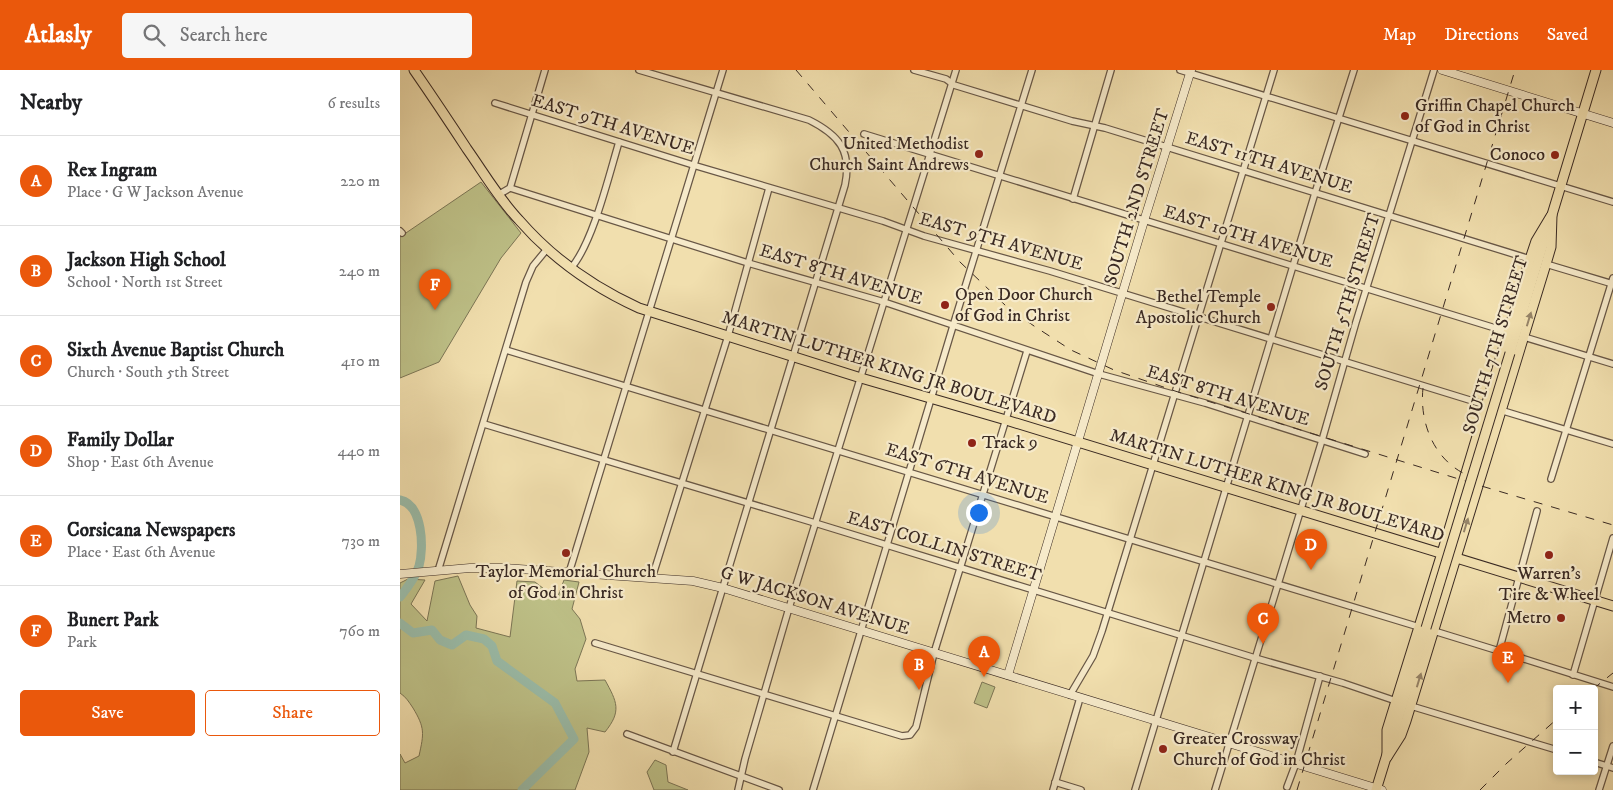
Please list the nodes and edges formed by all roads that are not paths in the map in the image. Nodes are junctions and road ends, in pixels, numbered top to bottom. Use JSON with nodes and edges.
{"nodes":[{"id":1,"x":414,"y":70,"type":"edge"},
{"id":2,"x":545,"y":70,"type":"edge"},
{"id":3,"x":639,"y":70,"type":"edge"},
{"id":4,"x":723,"y":70,"type":"edge"},
{"id":5,"x":914,"y":70,"type":"edge"},
{"id":6,"x":956,"y":70,"type":"edge"},
{"id":7,"x":1032,"y":70,"type":"edge"},
{"id":8,"x":1111,"y":70,"type":"edge"},
{"id":9,"x":1180,"y":70,"type":"edge"},
{"id":10,"x":1274,"y":70,"type":"edge"},
{"id":11,"x":1354,"y":70,"type":"edge"},
{"id":12,"x":1434,"y":70,"type":"edge"},
{"id":13,"x":1442,"y":70,"type":"edge"},
{"id":14,"x":1596,"y":70,"type":"edge"},
{"id":15,"x":1191,"y":72,"type":"edge"},
{"id":16,"x":952,"y":83,"type":"junction"},
{"id":17,"x":716,"y":92,"type":"junction"},
{"id":18,"x":1266,"y":96,"type":"junction"},
{"id":19,"x":495,"y":103,"type":"dead end"},
{"id":20,"x":1021,"y":106,"type":"junction"},
{"id":21,"x":1583,"y":114,"type":"junction"},
{"id":22,"x":531,"y":115,"type":"junction"},
{"id":23,"x":1338,"y":119,"type":"junction"},
{"id":24,"x":1613,"y":123,"type":"edge"},
{"id":25,"x":1094,"y":126,"type":"junction"},
{"id":26,"x":864,"y":134,"type":"dead end"},
{"id":27,"x":619,"y":142,"type":"junction"},
{"id":28,"x":1412,"y":142,"type":"junction"},
{"id":29,"x":1167,"y":147,"type":"junction"},
{"id":30,"x":929,"y":154,"type":"junction"},
{"id":31,"x":693,"y":165,"type":"junction"},
{"id":32,"x":1243,"y":170,"type":"junction"},
{"id":33,"x":999,"y":176,"type":"junction"},
{"id":34,"x":1560,"y":186,"type":"junction"},
{"id":35,"x":510,"y":188,"type":"junction"},
{"id":36,"x":769,"y":188,"type":"junction"},
{"id":37,"x":1315,"y":193,"type":"junction"},
{"id":38,"x":498,"y":195,"type":"junction"},
{"id":39,"x":1073,"y":199,"type":"junction"},
{"id":40,"x":1613,"y":202,"type":"edge"},
{"id":41,"x":838,"y":208,"type":"junction"},
{"id":42,"x":1552,"y":215,"type":"junction"},
{"id":43,"x":596,"y":216,"type":"junction"},
{"id":44,"x":1390,"y":216,"type":"junction"},
{"id":45,"x":1144,"y":220,"type":"junction"},
{"id":46,"x":906,"y":230,"type":"junction"},
{"id":47,"x":671,"y":240,"type":"junction"},
{"id":48,"x":1220,"y":244,"type":"junction"},
{"id":49,"x":547,"y":249,"type":"junction"},
{"id":50,"x":977,"y":250,"type":"junction"},
{"id":51,"x":1530,"y":259,"type":"junction"},
{"id":52,"x":748,"y":263,"type":"junction"},
{"id":53,"x":1546,"y":264,"type":"junction"},
{"id":54,"x":1293,"y":266,"type":"junction"},
{"id":55,"x":571,"y":268,"type":"junction"},
{"id":56,"x":815,"y":282,"type":"junction"},
{"id":57,"x":1612,"y":282,"type":"edge"},
{"id":58,"x":1366,"y":289,"type":"junction"},
{"id":59,"x":1123,"y":294,"type":"junction"},
{"id":60,"x":884,"y":302,"type":"junction"},
{"id":61,"x":649,"y":312,"type":"junction"},
{"id":62,"x":1198,"y":317,"type":"junction"},
{"id":63,"x":953,"y":326,"type":"junction"},
{"id":64,"x":1508,"y":332,"type":"junction"},
{"id":65,"x":728,"y":336,"type":"junction"},
{"id":66,"x":1524,"y":337,"type":"junction"},
{"id":67,"x":1271,"y":339,"type":"junction"},
{"id":68,"x":506,"y":350,"type":"junction"},
{"id":69,"x":1027,"y":351,"type":"junction"},
{"id":70,"x":1589,"y":356,"type":"junction"},
{"id":71,"x":794,"y":357,"type":"junction"},
{"id":72,"x":1345,"y":362,"type":"junction"},
{"id":73,"x":1613,"y":364,"type":"edge"},
{"id":74,"x":1099,"y":374,"type":"junction"},
{"id":75,"x":861,"y":378,"type":"junction"},
{"id":76,"x":627,"y":387,"type":"junction"},
{"id":77,"x":1174,"y":395,"type":"junction"},
{"id":78,"x":932,"y":398,"type":"junction"},
{"id":79,"x":1486,"y":405,"type":"junction"},
{"id":80,"x":1502,"y":410,"type":"junction"},
{"id":81,"x":705,"y":411,"type":"junction"},
{"id":82,"x":1248,"y":417,"type":"junction"},
{"id":83,"x":1006,"y":420,"type":"junction"},
{"id":84,"x":484,"y":424,"type":"junction"},
{"id":85,"x":1566,"y":429,"type":"junction"},
{"id":86,"x":770,"y":431,"type":"junction"},
{"id":87,"x":1321,"y":440,"type":"junction"},
{"id":88,"x":1079,"y":443,"type":"junction"},
{"id":89,"x":1613,"y":444,"type":"edge"},
{"id":90,"x":839,"y":451,"type":"junction"},
{"id":91,"x":1365,"y":454,"type":"dead end"},
{"id":92,"x":602,"y":459,"type":"junction"},
{"id":93,"x":1153,"y":466,"type":"junction"},
{"id":94,"x":909,"y":472,"type":"junction"},
{"id":95,"x":1551,"y":479,"type":"dead end"},
{"id":96,"x":682,"y":484,"type":"junction"},
{"id":97,"x":1226,"y":488,"type":"junction"},
{"id":98,"x":983,"y":496,"type":"junction"},
{"id":99,"x":749,"y":505,"type":"junction"},
{"id":100,"x":1300,"y":510,"type":"junction"},
{"id":101,"x":1537,"y":511,"type":"dead end"},
{"id":102,"x":1057,"y":517,"type":"junction"},
{"id":103,"x":815,"y":523,"type":"junction"},
{"id":104,"x":1613,"y":538,"type":"edge"},
{"id":105,"x":1130,"y":539,"type":"junction"},
{"id":106,"x":887,"y":546,"type":"junction"},
{"id":107,"x":1449,"y":556,"type":"junction"},
{"id":108,"x":1204,"y":562,"type":"junction"},
{"id":109,"x":961,"y":569,"type":"junction"},
{"id":110,"x":436,"y":571,"type":"junction"},
{"id":111,"x":569,"y":573,"type":"junction"},
{"id":112,"x":400,"y":574,"type":"edge"},
{"id":113,"x":1519,"y":577,"type":"junction"},
{"id":114,"x":652,"y":578,"type":"junction"},
{"id":115,"x":1277,"y":584,"type":"junction"},
{"id":116,"x":723,"y":588,"type":"junction"},
{"id":117,"x":1035,"y":591,"type":"junction"},
{"id":118,"x":1596,"y":601,"type":"junction"},
{"id":119,"x":1613,"y":606,"type":"edge"},
{"id":120,"x":789,"y":608,"type":"junction"},
{"id":121,"x":1108,"y":613,"type":"junction"},
{"id":122,"x":1426,"y":629,"type":"junction"},
{"id":123,"x":860,"y":630,"type":"junction"},
{"id":124,"x":1181,"y":635,"type":"junction"},
{"id":125,"x":595,"y":643,"type":"dead end"},
{"id":126,"x":1499,"y":651,"type":"junction"},
{"id":127,"x":934,"y":653,"type":"junction"},
{"id":128,"x":1255,"y":658,"type":"junction"},
{"id":129,"x":697,"y":674,"type":"junction"},
{"id":130,"x":1008,"y":675,"type":"junction"},
{"id":131,"x":1573,"y":675,"type":"junction"},
{"id":132,"x":1320,"y":676,"type":"junction"},
{"id":133,"x":1613,"y":687,"type":"edge"},
{"id":134,"x":764,"y":694,"type":"junction"},
{"id":135,"x":1070,"y":695,"type":"junction"},
{"id":136,"x":1080,"y":698,"type":"junction"},
{"id":137,"x":1396,"y":701,"type":"junction"},
{"id":138,"x":1411,"y":706,"type":"junction"},
{"id":139,"x":835,"y":715,"type":"junction"},
{"id":140,"x":1156,"y":721,"type":"junction"},
{"id":141,"x":627,"y":734,"type":"dead end"},
{"id":142,"x":1229,"y":743,"type":"junction"},
{"id":143,"x":1613,"y":746,"type":"edge"},
{"id":144,"x":1553,"y":749,"type":"edge"},
{"id":145,"x":673,"y":752,"type":"junction"},
{"id":146,"x":1387,"y":757,"type":"junction"},
{"id":147,"x":1296,"y":763,"type":"junction"},
{"id":148,"x":1598,"y":763,"type":"edge"},
{"id":149,"x":1610,"y":767,"type":"edge"},
{"id":150,"x":742,"y":778,"type":"junction"},
{"id":151,"x":1055,"y":782,"type":"junction"},
{"id":152,"x":1287,"y":787,"type":"dead end"},
{"id":153,"x":738,"y":790,"type":"edge"},
{"id":154,"x":779,"y":790,"type":"edge"},
{"id":155,"x":813,"y":790,"type":"edge"},
{"id":156,"x":1053,"y":790,"type":"edge"},
{"id":157,"x":1081,"y":790,"type":"edge"},
{"id":158,"x":1135,"y":790,"type":"edge"},
{"id":159,"x":1215,"y":790,"type":"edge"},
{"id":160,"x":1378,"y":790,"type":"edge"},
{"id":161,"x":1599,"y":790,"type":"edge"}],
"edges":[{"from":1,"to":38,"type":"main road","name":"MARTIN LUTHER KING JR BOULEVARD"},
{"from":2,"to":22,"type":"street"},
{"from":3,"to":17,"type":"street"},
{"from":4,"to":17,"type":"street"},
{"from":5,"to":16,"type":"street","name":"EAST 11TH AVENUE"},
{"from":6,"to":16,"type":"street"},
{"from":7,"to":20,"type":"street"},
{"from":8,"to":25,"type":"street"},
{"from":9,"to":15,"type":"street"},
{"from":10,"to":18,"type":"street"},
{"from":11,"to":23,"type":"street"},
{"from":12,"to":28,"type":"street","name":"SOUTH 5TH STREET"},
{"from":13,"to":21,"type":"street"},
{"from":14,"to":21,"type":"main road","name":"SOUTH 7TH STREET"},
{"from":15,"to":18,"type":"street"},
{"from":15,"to":29,"type":"street","name":"SOUTH 2ND STREET"},
{"from":16,"to":20,"type":"street","name":"EAST 11TH AVENUE"},
{"from":16,"to":30,"type":"street"},
{"from":17,"to":31,"type":"street"},
{"from":17,"to":41,"type":"street"},
{"from":18,"to":23,"type":"street"},
{"from":18,"to":32,"type":"street"},
{"from":19,"to":22,"type":"street","name":"EAST 9TH AVENUE"},
{"from":20,"to":25,"type":"street","name":"EAST 11TH AVENUE"},
{"from":20,"to":33,"type":"street"},
{"from":21,"to":24,"type":"street"},
{"from":21,"to":34,"type":"main road","name":"SOUTH 7TH STREET"},
{"from":22,"to":27,"type":"street","name":"EAST 9TH AVENUE"},
{"from":22,"to":35,"type":"street"},
{"from":23,"to":28,"type":"street"},
{"from":23,"to":37,"type":"street"},
{"from":25,"to":29,"type":"street","name":"EAST 11TH AVENUE"},
{"from":25,"to":39,"type":"street"},
{"from":26,"to":30,"type":"street","name":"EAST 10TH AVENUE"},
{"from":27,"to":31,"type":"street","name":"EAST 9TH AVENUE"},
{"from":27,"to":43,"type":"street"},
{"from":28,"to":34,"type":"street"},
{"from":28,"to":44,"type":"street","name":"SOUTH 5TH STREET"},
{"from":29,"to":32,"type":"street","name":"EAST 11TH AVENUE"},
{"from":29,"to":45,"type":"street","name":"SOUTH 2ND STREET"},
{"from":30,"to":33,"type":"street","name":"EAST 10TH AVENUE"},
{"from":30,"to":46,"type":"street"},
{"from":31,"to":36,"type":"street","name":"EAST 9TH AVENUE"},
{"from":31,"to":47,"type":"street"},
{"from":32,"to":37,"type":"street","name":"EAST 11TH AVENUE"},
{"from":32,"to":48,"type":"street"},
{"from":33,"to":39,"type":"street","name":"EAST 10TH AVENUE"},
{"from":33,"to":50,"type":"street"},
{"from":34,"to":40,"type":"street"},
{"from":34,"to":42,"type":"main road","name":"SOUTH 7TH STREET"},
{"from":35,"to":38,"type":"street"},
{"from":35,"to":43,"type":"street","name":"EAST 8TH AVENUE"},
{"from":36,"to":41,"type":"street","name":"EAST 9TH AVENUE"},
{"from":36,"to":52,"type":"street"},
{"from":37,"to":44,"type":"street","name":"EAST 11TH AVENUE"},
{"from":37,"to":54,"type":"street"},
{"from":38,"to":49,"type":"main road","name":"MARTIN LUTHER KING JR BOULEVARD"},
{"from":39,"to":45,"type":"street","name":"EAST 10TH AVENUE"},
{"from":41,"to":46,"type":"street","name":"EAST 9TH AVENUE"},
{"from":41,"to":56,"type":"street"},
{"from":42,"to":51,"type":"main road"},
{"from":42,"to":53,"type":"main road"},
{"from":42,"to":122,"type":"main road","name":"SOUTH 7TH STREET","bridge":true},
{"from":43,"to":47,"type":"street","name":"EAST 8TH AVENUE"},
{"from":43,"to":55,"type":"street"},
{"from":44,"to":51,"type":"street","name":"EAST 11TH AVENUE"},
{"from":44,"to":58,"type":"street","name":"SOUTH 5TH STREET"},
{"from":45,"to":48,"type":"street","name":"EAST 10TH AVENUE"},
{"from":45,"to":59,"type":"street","name":"SOUTH 2ND STREET"},
{"from":46,"to":50,"type":"street","name":"EAST 9TH AVENUE"},
{"from":46,"to":60,"type":"street"},
{"from":47,"to":52,"type":"street","name":"EAST 8TH AVENUE"},
{"from":47,"to":61,"type":"street"},
{"from":48,"to":54,"type":"street","name":"EAST 10TH AVENUE"},
{"from":48,"to":62,"type":"street"},
{"from":49,"to":55,"type":"main road","name":"MARTIN LUTHER KING JR BOULEVARD"},
{"from":49,"to":68,"type":"street"},
{"from":50,"to":59,"type":"street","name":"EAST 9TH AVENUE"},
{"from":50,"to":63,"type":"street"},
{"from":51,"to":64,"type":"main road"},
{"from":52,"to":56,"type":"street","name":"EAST 8TH AVENUE"},
{"from":52,"to":65,"type":"street"},
{"from":53,"to":57,"type":"street"},
{"from":66,"to":53,"type":"main road","one_way":true},
{"from":54,"to":58,"type":"street","name":"EAST 10TH AVENUE"},
{"from":54,"to":67,"type":"street"},
{"from":55,"to":61,"type":"main road","name":"MARTIN LUTHER KING JR BOULEVARD"},
{"from":56,"to":60,"type":"street","name":"EAST 8TH AVENUE"},
{"from":56,"to":71,"type":"street"},
{"from":57,"to":70,"type":"street"},
{"from":58,"to":64,"type":"street","name":"EAST 10TH AVENUE"},
{"from":58,"to":72,"type":"street","name":"SOUTH 5TH STREET"},
{"from":59,"to":62,"type":"street","name":"EAST 9TH AVENUE"},
{"from":59,"to":74,"type":"street","name":"SOUTH 2ND STREET"},
{"from":60,"to":63,"type":"street","name":"EAST 8TH AVENUE"},
{"from":60,"to":75,"type":"street"},
{"from":61,"to":65,"type":"main road","name":"MARTIN LUTHER KING JR BOULEVARD"},
{"from":61,"to":76,"type":"street"},
{"from":62,"to":67,"type":"street","name":"EAST 9TH AVENUE"},
{"from":62,"to":77,"type":"street"},
{"from":63,"to":69,"type":"street","name":"EAST 8TH AVENUE"},
{"from":63,"to":78,"type":"street"},
{"from":64,"to":79,"type":"main road"},
{"from":65,"to":71,"type":"main road","name":"MARTIN LUTHER KING JR BOULEVARD"},
{"from":65,"to":81,"type":"street"},
{"from":66,"to":70,"type":"street"},
{"from":66,"to":80,"type":"main road"},
{"from":67,"to":72,"type":"street","name":"EAST 9TH AVENUE"},
{"from":67,"to":82,"type":"street"},
{"from":68,"to":76,"type":"street","name":"EAST 6TH AVENUE"},
{"from":68,"to":84,"type":"street"},
{"from":69,"to":74,"type":"street","name":"EAST 8TH AVENUE"},
{"from":69,"to":83,"type":"street"},
{"from":70,"to":73,"type":"street"},
{"from":70,"to":85,"type":"street"},
{"from":71,"to":75,"type":"main road","name":"MARTIN LUTHER KING JR BOULEVARD"},
{"from":71,"to":86,"type":"street"},
{"from":72,"to":79,"type":"street","name":"EAST 9TH AVENUE"},
{"from":72,"to":87,"type":"street","name":"SOUTH 5TH STREET"},
{"from":74,"to":77,"type":"street","name":"EAST 8TH AVENUE"},
{"from":74,"to":88,"type":"street","name":"SOUTH 2ND STREET"},
{"from":75,"to":78,"type":"main road","name":"MARTIN LUTHER KING JR BOULEVARD"},
{"from":75,"to":90,"type":"street"},
{"from":76,"to":81,"type":"street","name":"EAST 6TH AVENUE"},
{"from":76,"to":92,"type":"street"},
{"from":77,"to":82,"type":"street","name":"EAST 8TH AVENUE"},
{"from":77,"to":93,"type":"street"},
{"from":78,"to":83,"type":"main road","name":"MARTIN LUTHER KING JR BOULEVARD"},
{"from":78,"to":94,"type":"street"},
{"from":79,"to":80,"type":"street","name":"EAST 9TH AVENUE"},
{"from":79,"to":107,"type":"main road"},
{"from":80,"to":85,"type":"street","name":"EAST 9TH AVENUE"},
{"from":107,"to":80,"type":"main road","one_way":true},
{"from":81,"to":86,"type":"street","name":"EAST 6TH AVENUE"},
{"from":81,"to":96,"type":"street"},
{"from":82,"to":87,"type":"street","name":"EAST 8TH AVENUE"},
{"from":82,"to":97,"type":"street"},
{"from":83,"to":88,"type":"main road","name":"MARTIN LUTHER KING JR BOULEVARD"},
{"from":83,"to":98,"type":"street"},
{"from":84,"to":92,"type":"street","name":"EAST COLLIN STREET"},
{"from":84,"to":110,"type":"street"},
{"from":85,"to":89,"type":"street","name":"EAST 9TH AVENUE"},
{"from":85,"to":95,"type":"street"},
{"from":86,"to":90,"type":"street","name":"EAST 6TH AVENUE"},
{"from":86,"to":99,"type":"street"},
{"from":87,"to":91,"type":"street","name":"EAST 8TH AVENUE"},
{"from":87,"to":100,"type":"street","name":"SOUTH 5TH STREET"},
{"from":88,"to":93,"type":"main road","name":"MARTIN LUTHER KING JR BOULEVARD"},
{"from":88,"to":102,"type":"street","name":"SOUTH 2ND STREET"},
{"from":90,"to":94,"type":"street","name":"EAST 6TH AVENUE"},
{"from":90,"to":103,"type":"street"},
{"from":92,"to":96,"type":"street","name":"EAST COLLIN STREET"},
{"from":92,"to":111,"type":"street"},
{"from":93,"to":97,"type":"main road","name":"MARTIN LUTHER KING JR BOULEVARD"},
{"from":93,"to":105,"type":"street"},
{"from":94,"to":98,"type":"street","name":"EAST 6TH AVENUE"},
{"from":94,"to":106,"type":"street"},
{"from":96,"to":99,"type":"street","name":"EAST COLLIN STREET"},
{"from":96,"to":114,"type":"street"},
{"from":97,"to":100,"type":"main road","name":"MARTIN LUTHER KING JR BOULEVARD"},
{"from":97,"to":108,"type":"street"},
{"from":98,"to":102,"type":"street","name":"EAST 6TH AVENUE"},
{"from":98,"to":109,"type":"street"},
{"from":99,"to":103,"type":"street","name":"EAST COLLIN STREET"},
{"from":99,"to":116,"type":"street"},
{"from":100,"to":107,"type":"main road","name":"MARTIN LUTHER KING JR BOULEVARD"},
{"from":100,"to":115,"type":"street","name":"SOUTH 5TH STREET"},
{"from":101,"to":113,"type":"street"},
{"from":102,"to":105,"type":"street","name":"EAST 6TH AVENUE"},
{"from":102,"to":117,"type":"street","name":"SOUTH 2ND STREET"},
{"from":103,"to":106,"type":"street","name":"EAST COLLIN STREET"},
{"from":103,"to":120,"type":"street"},
{"from":104,"to":118,"type":"street"},
{"from":105,"to":108,"type":"street","name":"EAST 6TH AVENUE"},
{"from":105,"to":121,"type":"street"},
{"from":106,"to":109,"type":"street","name":"EAST COLLIN STREET"},
{"from":106,"to":123,"type":"street"},
{"from":107,"to":113,"type":"main road","name":"MARTIN LUTHER KING JR BOULEVARD"},
{"from":107,"to":122,"type":"main road"},
{"from":107,"to":122,"type":"main road"},
{"from":108,"to":115,"type":"street","name":"EAST 6TH AVENUE"},
{"from":108,"to":124,"type":"street"},
{"from":109,"to":117,"type":"street","name":"EAST COLLIN STREET"},
{"from":109,"to":127,"type":"street"},
{"from":110,"to":111,"type":"street","name":"G W JACKSON AVENUE"},
{"from":110,"to":112,"type":"street","name":"G W JACKSON AVENUE"},
{"from":111,"to":114,"type":"street","name":"G W JACKSON AVENUE"},
{"from":113,"to":118,"type":"main road","name":"MARTIN LUTHER KING JR BOULEVARD"},
{"from":113,"to":126,"type":"street"},
{"from":114,"to":116,"type":"street","name":"G W JACKSON AVENUE"},
{"from":115,"to":122,"type":"street","name":"EAST 6TH AVENUE"},
{"from":115,"to":128,"type":"street","name":"SOUTH 5TH STREET"},
{"from":116,"to":120,"type":"street","name":"G W JACKSON AVENUE"},
{"from":116,"to":129,"type":"street"},
{"from":117,"to":121,"type":"street","name":"EAST COLLIN STREET"},
{"from":117,"to":130,"type":"street","name":"SOUTH 2ND STREET"},
{"from":118,"to":119,"type":"main road","name":"MARTIN LUTHER KING JR BOULEVARD"},
{"from":118,"to":131,"type":"street"},
{"from":120,"to":123,"type":"street","name":"G W JACKSON AVENUE"},
{"from":120,"to":134,"type":"street"},
{"from":121,"to":124,"type":"street","name":"EAST COLLIN STREET"},
{"from":121,"to":135,"type":"street"},
{"from":122,"to":126,"type":"street","name":"EAST 6TH AVENUE"},
{"from":122,"to":137,"type":"main road"},
{"from":138,"to":122,"type":"main road","one_way":true},
{"from":122,"to":146,"type":"main road"},
{"from":123,"to":127,"type":"street","name":"G W JACKSON AVENUE"},
{"from":123,"to":139,"type":"street"},
{"from":124,"to":128,"type":"street","name":"EAST COLLIN STREET"},
{"from":124,"to":140,"type":"street"},
{"from":125,"to":129,"type":"street"},
{"from":126,"to":131,"type":"street","name":"EAST 6TH AVENUE"},
{"from":127,"to":130,"type":"street","name":"G W JACKSON AVENUE"},
{"from":127,"to":139,"type":"street"},
{"from":128,"to":132,"type":"street","name":"EAST COLLIN STREET"},
{"from":128,"to":142,"type":"street","name":"SOUTH 5TH STREET"},
{"from":129,"to":134,"type":"street"},
{"from":129,"to":145,"type":"street"},
{"from":130,"to":135,"type":"street","name":"G W JACKSON AVENUE"},
{"from":131,"to":133,"type":"street","name":"EAST 6TH AVENUE"},
{"from":132,"to":137,"type":"street","name":"EAST COLLIN STREET"},
{"from":132,"to":147,"type":"street"},
{"from":134,"to":139,"type":"street"},
{"from":134,"to":150,"type":"street"},
{"from":135,"to":136,"type":"street","name":"G W JACKSON AVENUE"},
{"from":136,"to":140,"type":"street","name":"G W JACKSON AVENUE"},
{"from":136,"to":151,"type":"street"},
{"from":137,"to":146,"type":"main road"},
{"from":138,"to":144,"type":"street"},
{"from":138,"to":146,"type":"main road"},
{"from":139,"to":155,"type":"street"},
{"from":140,"to":142,"type":"street","name":"G W JACKSON AVENUE"},
{"from":140,"to":158,"type":"street"},
{"from":141,"to":145,"type":"street"},
{"from":142,"to":147,"type":"street","name":"G W JACKSON AVENUE"},
{"from":142,"to":159,"type":"street","name":"SOUTH 5TH STREET"},
{"from":143,"to":149,"type":"street"},
{"from":145,"to":150,"type":"street"},
{"from":146,"to":160,"type":"main road"},
{"from":147,"to":152,"type":"street"},
{"from":147,"to":160,"type":"street","name":"G W JACKSON AVENUE"},
{"from":148,"to":149,"type":"street"},
{"from":149,"to":161,"type":"street"},
{"from":150,"to":153,"type":"street"},
{"from":150,"to":154,"type":"street"},
{"from":151,"to":156,"type":"street"},
{"from":151,"to":157,"type":"street"}]}
